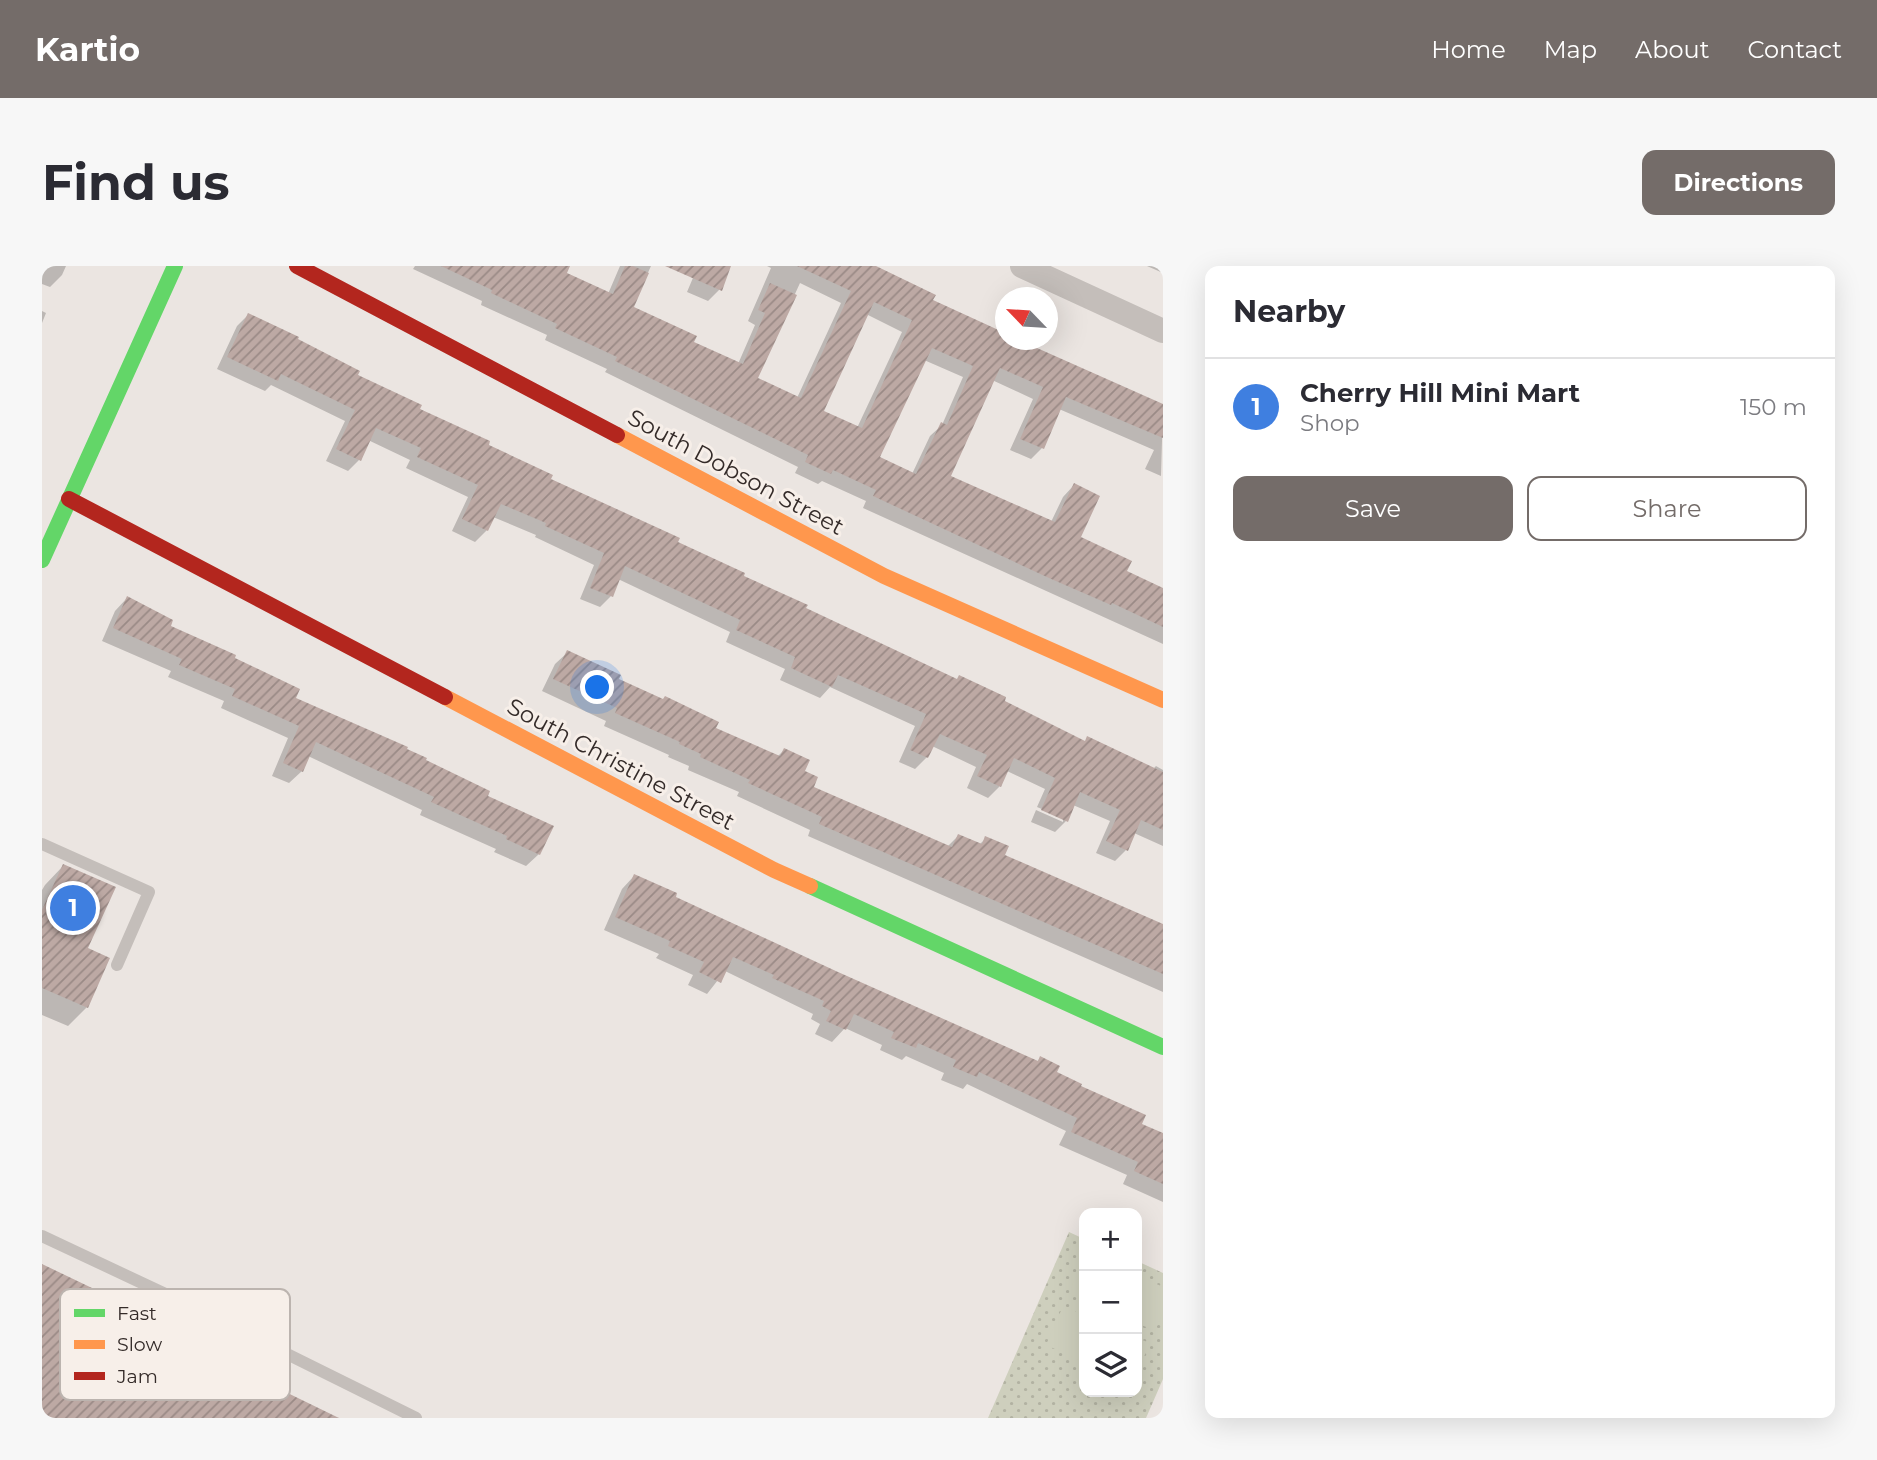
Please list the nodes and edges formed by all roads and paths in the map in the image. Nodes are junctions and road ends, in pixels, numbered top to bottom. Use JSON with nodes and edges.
{"nodes":[{"id":1,"x":175,"y":266,"type":"edge"},
{"id":2,"x":297,"y":266,"type":"edge"},
{"id":3,"x":1021,"y":266,"type":"edge"},
{"id":4,"x":1163,"y":331,"type":"edge"},
{"id":5,"x":69,"y":499,"type":"junction"},
{"id":6,"x":42,"y":560,"type":"edge"},
{"id":7,"x":1163,"y":700,"type":"edge"},
{"id":8,"x":42,"y":844,"type":"edge"},
{"id":9,"x":117,"y":965,"type":"dead end"},
{"id":10,"x":1163,"y":1047,"type":"edge"},
{"id":11,"x":42,"y":1236,"type":"edge"},
{"id":12,"x":155,"y":1289,"type":"edge"},
{"id":13,"x":290,"y":1356,"type":"edge"},
{"id":14,"x":416,"y":1418,"type":"edge"}],
"edges":[{"from":1,"to":5,"type":"street"},
{"from":2,"to":7,"type":"street","name":"South Dobson Street"},
{"from":3,"to":4,"type":"street"},
{"from":5,"to":6,"type":"street"},
{"from":5,"to":10,"type":"street","name":"South Christine Street"},
{"from":8,"to":9,"type":"lane"},
{"from":11,"to":12,"type":"lane"},
{"from":13,"to":14,"type":"lane"}]}
